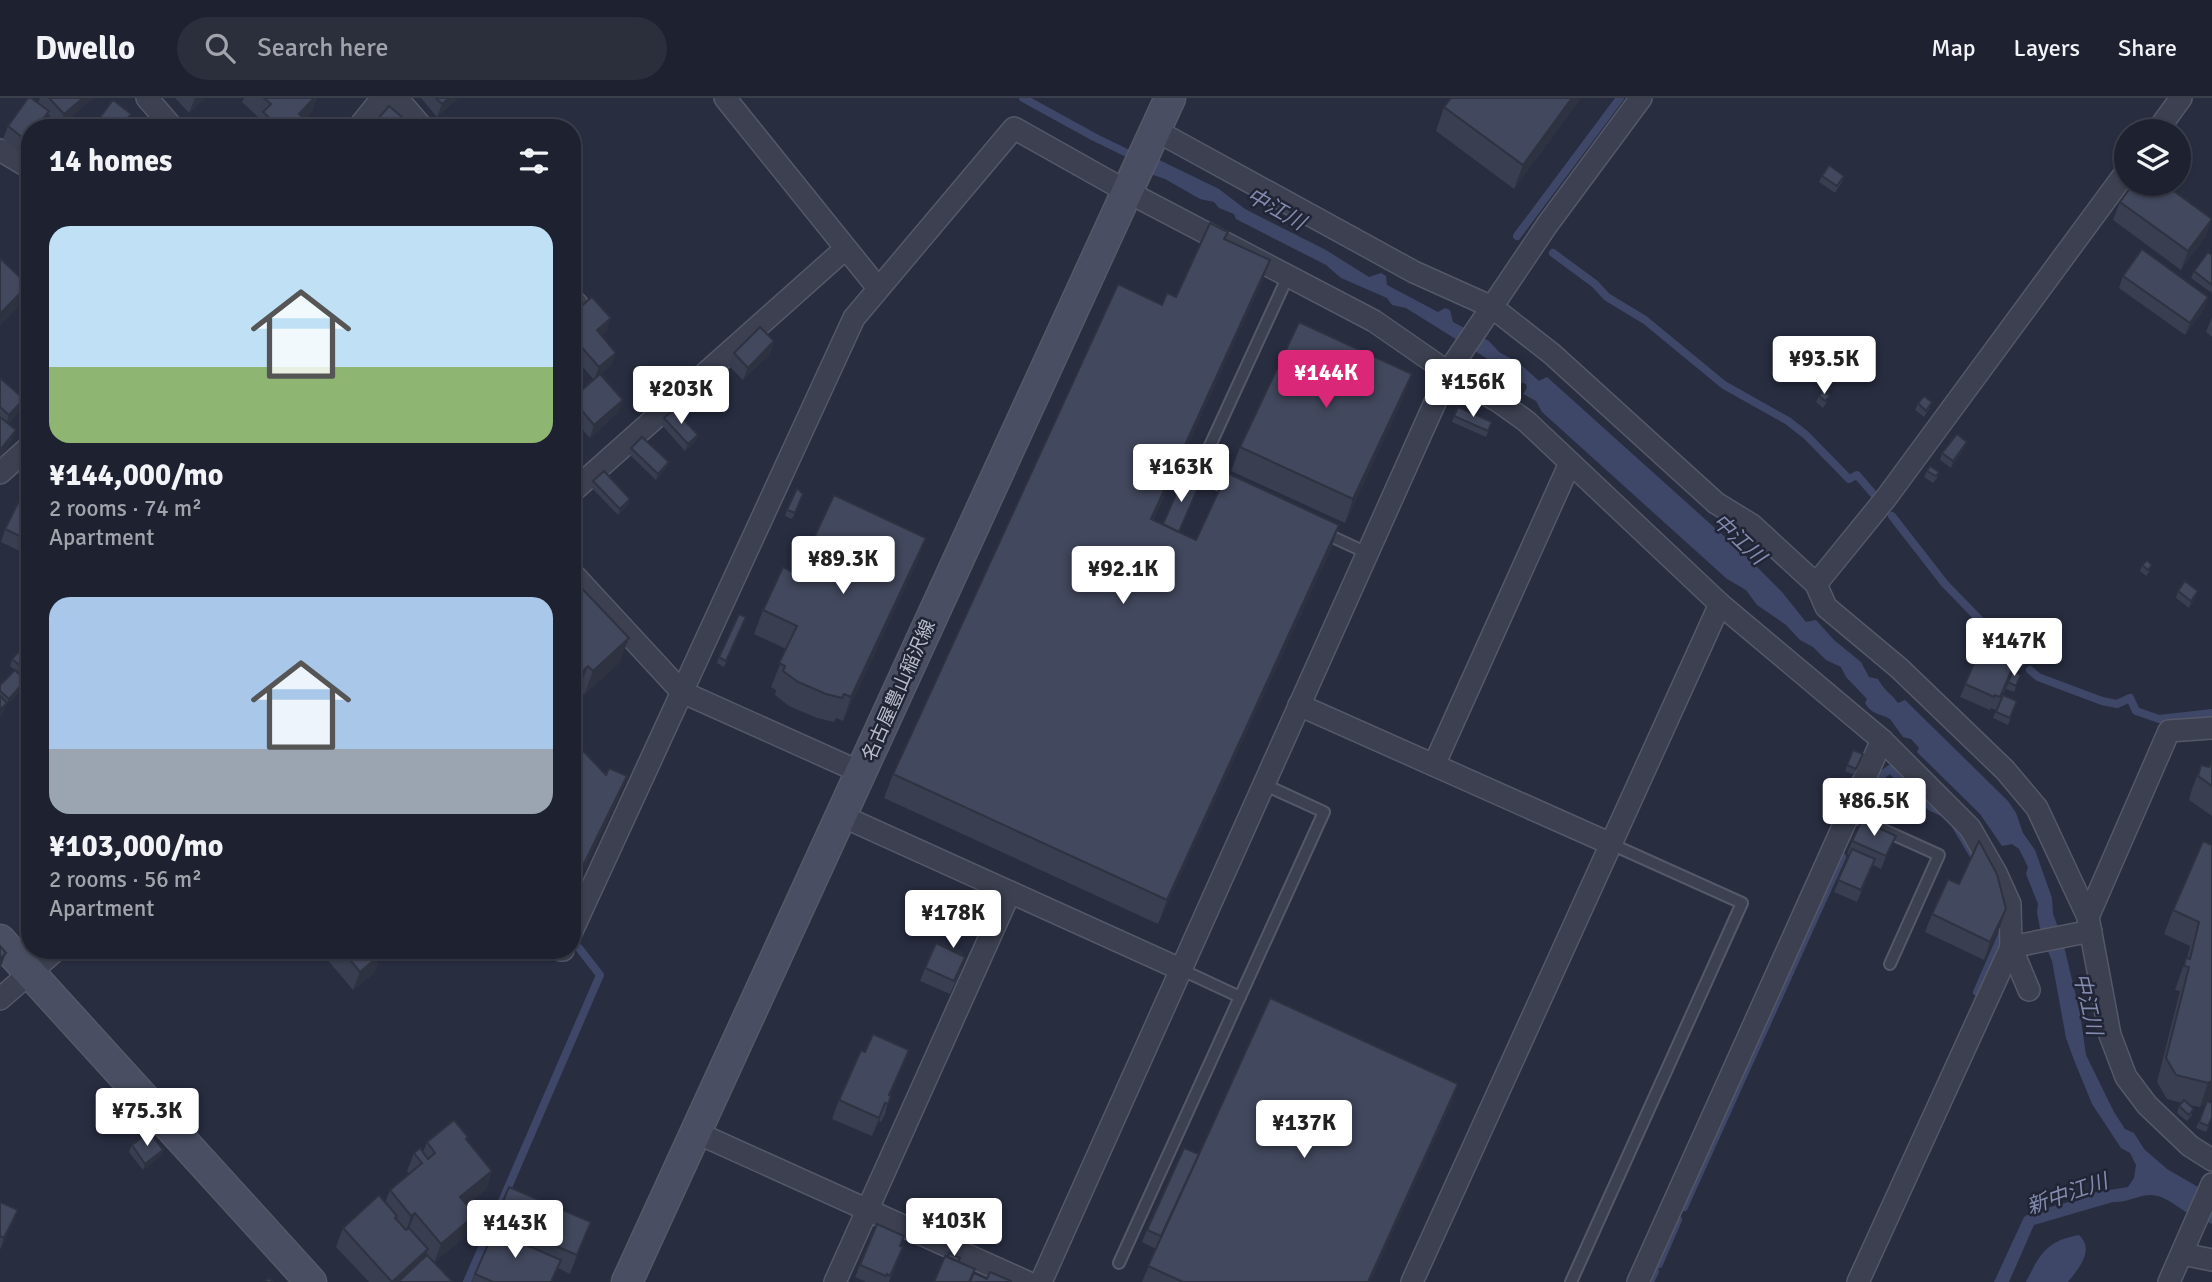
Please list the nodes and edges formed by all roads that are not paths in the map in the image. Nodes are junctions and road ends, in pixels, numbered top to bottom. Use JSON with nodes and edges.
{"nodes":[{"id":1,"x":147,"y":98,"type":"edge"},
{"id":2,"x":382,"y":98,"type":"edge"},
{"id":3,"x":397,"y":98,"type":"edge"},
{"id":4,"x":725,"y":98,"type":"edge"},
{"id":5,"x":1170,"y":98,"type":"edge"},
{"id":6,"x":1641,"y":98,"type":"edge"},
{"id":7,"x":2181,"y":98,"type":"edge"},
{"id":8,"x":165,"y":119,"type":"edge"},
{"id":9,"x":365,"y":119,"type":"edge"},
{"id":10,"x":415,"y":119,"type":"edge"},
{"id":11,"x":2166,"y":119,"type":"edge"},
{"id":12,"x":1154,"y":132,"type":"junction"},
{"id":13,"x":0,"y":150,"type":"edge"},
{"id":14,"x":21,"y":163,"type":"edge"},
{"id":15,"x":2114,"y":188,"type":"edge"},
{"id":16,"x":1126,"y":189,"type":"junction"},
{"id":17,"x":845,"y":249,"type":"junction"},
{"id":18,"x":1288,"y":276,"type":"junction"},
{"id":19,"x":878,"y":288,"type":"junction"},
{"id":20,"x":1488,"y":313,"type":"junction"},
{"id":21,"x":1449,"y":371,"type":"junction"},
{"id":22,"x":21,"y":454,"type":"edge"},
{"id":23,"x":1570,"y":463,"type":"junction"},
{"id":24,"x":0,"y":473,"type":"edge"},
{"id":25,"x":581,"y":484,"type":"edge"},
{"id":26,"x":1245,"y":497,"type":"edge"},
{"id":27,"x":1306,"y":525,"type":"edge"},
{"id":28,"x":1367,"y":553,"type":"junction"},
{"id":29,"x":581,"y":583,"type":"edge"},
{"id":30,"x":1816,"y":584,"type":"junction"},
{"id":31,"x":1720,"y":604,"type":"junction"},
{"id":32,"x":682,"y":692,"type":"junction"},
{"id":33,"x":1299,"y":705,"type":"junction"},
{"id":34,"x":2212,"y":728,"type":"edge"},
{"id":35,"x":1882,"y":740,"type":"junction"},
{"id":36,"x":1434,"y":765,"type":"junction"},
{"id":37,"x":860,"y":772,"type":"junction"},
{"id":38,"x":1263,"y":784,"type":"junction"},
{"id":39,"x":1848,"y":814,"type":"junction"},
{"id":40,"x":842,"y":816,"type":"junction"},
{"id":41,"x":1611,"y":844,"type":"junction"},
{"id":42,"x":1010,"y":892,"type":"junction"},
{"id":43,"x":581,"y":911,"type":"edge"},
{"id":44,"x":2087,"y":927,"type":"junction"},
{"id":45,"x":0,"y":940,"type":"edge"},
{"id":46,"x":2016,"y":946,"type":"junction"},
{"id":47,"x":45,"y":959,"type":"edge"},
{"id":48,"x":1890,"y":964,"type":"dead end"},
{"id":49,"x":1180,"y":969,"type":"junction"},
{"id":50,"x":29,"y":973,"type":"junction"},
{"id":51,"x":2029,"y":990,"type":"dead end"},
{"id":52,"x":1240,"y":997,"type":"junction"},
{"id":53,"x":0,"y":999,"type":"edge"},
{"id":54,"x":695,"y":1132,"type":"junction"},
{"id":55,"x":2212,"y":1160,"type":"edge"},
{"id":56,"x":2211,"y":1186,"type":"edge"},
{"id":57,"x":868,"y":1210,"type":"junction"},
{"id":58,"x":2182,"y":1254,"type":"junction"},
{"id":59,"x":2212,"y":1260,"type":"edge"},
{"id":60,"x":1119,"y":1263,"type":"dead end"},
{"id":61,"x":311,"y":1282,"type":"edge"},
{"id":62,"x":627,"y":1282,"type":"edge"},
{"id":63,"x":835,"y":1282,"type":"edge"},
{"id":64,"x":1027,"y":1282,"type":"edge"},
{"id":65,"x":1041,"y":1282,"type":"edge"},
{"id":66,"x":1412,"y":1282,"type":"edge"},
{"id":67,"x":1571,"y":1282,"type":"edge"},
{"id":68,"x":1638,"y":1282,"type":"edge"},
{"id":69,"x":1858,"y":1282,"type":"edge"},
{"id":70,"x":2169,"y":1282,"type":"edge"}],
"edges":[{"from":1,"to":8,"type":"street"},
{"from":2,"to":9,"type":"street"},
{"from":3,"to":10,"type":"street"},
{"from":4,"to":17,"type":"street"},
{"from":5,"to":12,"type":"main road","name":"名古屋豊山稲沢線"},
{"from":6,"to":20,"type":"street"},
{"from":7,"to":11,"type":"street"},
{"from":12,"to":16,"type":"main road","name":"名古屋豊山稲沢線"},
{"from":12,"to":20,"type":"street"},
{"from":13,"to":14,"type":"street"},
{"from":15,"to":30,"type":"street"},
{"from":16,"to":18,"type":"street"},
{"from":16,"to":19,"type":"street"},
{"from":16,"to":37,"type":"main road","name":"名古屋豊山稲沢線"},
{"from":17,"to":19,"type":"street"},
{"from":17,"to":25,"type":"street"},
{"from":18,"to":21,"type":"street"},
{"from":18,"to":26,"type":"lane"},
{"from":19,"to":32,"type":"street"},
{"from":20,"to":21,"type":"street"},
{"from":20,"to":30,"type":"street"},
{"from":21,"to":23,"type":"street"},
{"from":21,"to":28,"type":"street"},
{"from":22,"to":24,"type":"street"},
{"from":23,"to":31,"type":"street"},
{"from":23,"to":36,"type":"street"},
{"from":27,"to":28,"type":"lane"},
{"from":28,"to":33,"type":"street"},
{"from":29,"to":32,"type":"street"},
{"from":30,"to":44,"type":"street"},
{"from":31,"to":35,"type":"street"},
{"from":31,"to":41,"type":"street"},
{"from":32,"to":37,"type":"street"},
{"from":32,"to":43,"type":"street"},
{"from":33,"to":36,"type":"street"},
{"from":33,"to":38,"type":"street"},
{"from":34,"to":44,"type":"street"},
{"from":35,"to":39,"type":"street"},
{"from":35,"to":46,"type":"street"},
{"from":36,"to":41,"type":"street"},
{"from":37,"to":40,"type":"main road","name":"名古屋豊山稲沢線"},
{"from":38,"to":49,"type":"street"},
{"from":38,"to":52,"type":"lane"},
{"from":39,"to":48,"type":"lane"},
{"from":39,"to":68,"type":"street"},
{"from":40,"to":42,"type":"street"},
{"from":40,"to":54,"type":"main road","name":"名古屋豊山稲沢線"},
{"from":41,"to":66,"type":"street"},
{"from":41,"to":67,"type":"lane"},
{"from":42,"to":49,"type":"street"},
{"from":42,"to":57,"type":"street"},
{"from":44,"to":46,"type":"street"},
{"from":44,"to":55,"type":"street"},
{"from":45,"to":50,"type":"main road"},
{"from":46,"to":51,"type":"street"},
{"from":46,"to":69,"type":"street"},
{"from":47,"to":50,"type":"street"},
{"from":49,"to":52,"type":"lane"},
{"from":49,"to":65,"type":"street"},
{"from":50,"to":53,"type":"street"},
{"from":50,"to":61,"type":"main road"},
{"from":52,"to":60,"type":"lane"},
{"from":54,"to":57,"type":"street"},
{"from":54,"to":62,"type":"main road","name":"名古屋豊山稲沢線"},
{"from":56,"to":58,"type":"street"},
{"from":57,"to":63,"type":"street"},
{"from":57,"to":64,"type":"street"},
{"from":58,"to":59,"type":"street"},
{"from":58,"to":70,"type":"street"}]}
